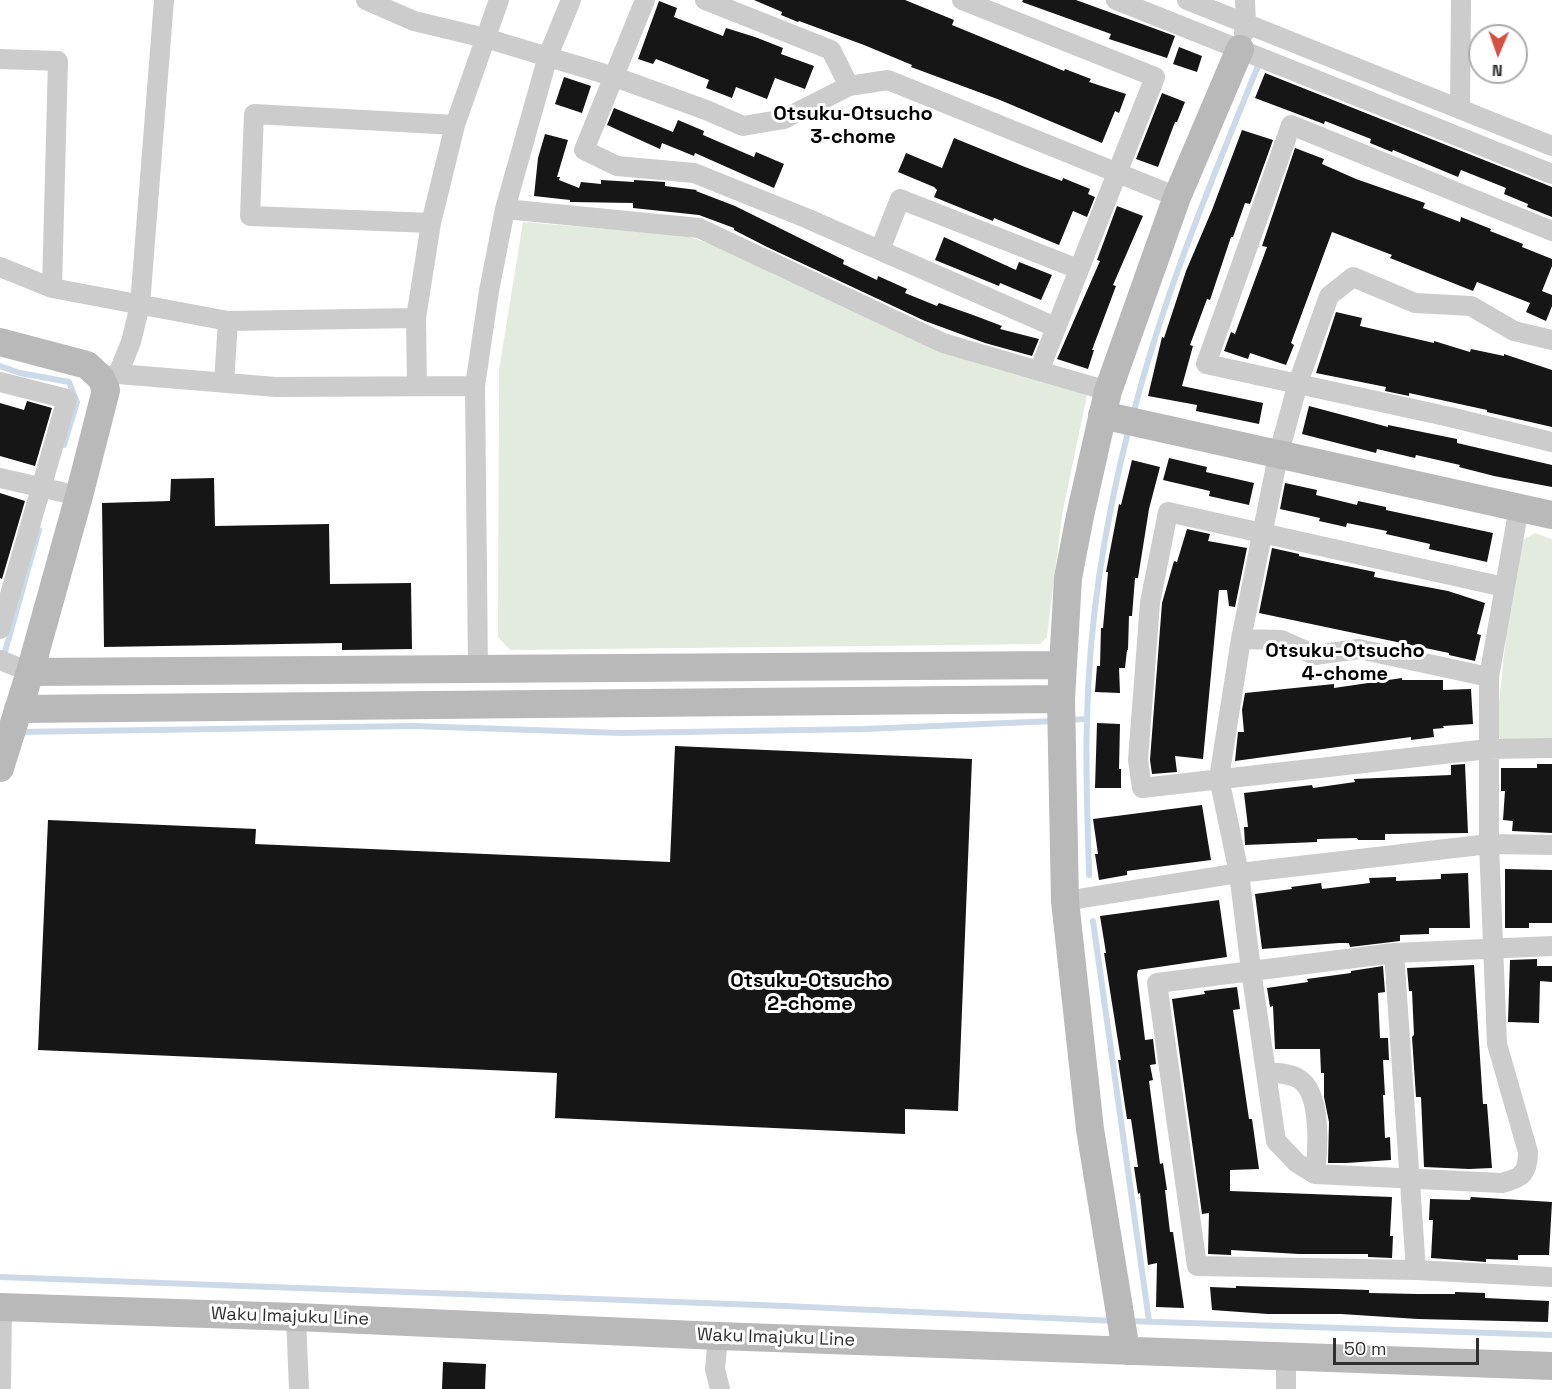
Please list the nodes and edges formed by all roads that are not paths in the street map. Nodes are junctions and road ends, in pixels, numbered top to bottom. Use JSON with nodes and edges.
{"nodes":[{"id":1,"x":164,"y":0,"type":"edge"},
{"id":2,"x":366,"y":0,"type":"edge"},
{"id":3,"x":499,"y":0,"type":"edge"},
{"id":4,"x":571,"y":0,"type":"edge"},
{"id":5,"x":645,"y":0,"type":"edge"},
{"id":6,"x":705,"y":0,"type":"edge"},
{"id":7,"x":962,"y":0,"type":"edge"},
{"id":8,"x":1116,"y":0,"type":"edge"},
{"id":9,"x":1187,"y":0,"type":"edge"},
{"id":10,"x":1245,"y":0,"type":"edge"},
{"id":11,"x":1461,"y":0,"type":"edge"},
{"id":12,"x":1243,"y":37,"type":"junction"},
{"id":13,"x":485,"y":38,"type":"junction"},
{"id":14,"x":548,"y":57,"type":"junction"},
{"id":15,"x":0,"y":59,"type":"edge"},
{"id":16,"x":615,"y":77,"type":"junction"},
{"id":17,"x":849,"y":86,"type":"junction"},
{"id":18,"x":1460,"y":109,"type":"junction"},
{"id":19,"x":455,"y":125,"type":"junction"},
{"id":20,"x":1552,"y":146,"type":"edge"},
{"id":21,"x":1116,"y":171,"type":"junction"},
{"id":22,"x":1552,"y":174,"type":"edge"},
{"id":23,"x":1177,"y":197,"type":"junction"},
{"id":24,"x":505,"y":209,"type":"junction"},
{"id":25,"x":432,"y":224,"type":"junction"},
{"id":26,"x":1552,"y":231,"type":"edge"},
{"id":27,"x":880,"y":250,"type":"junction"},
{"id":28,"x":0,"y":267,"type":"edge"},
{"id":29,"x":1078,"y":270,"type":"junction"},
{"id":30,"x":52,"y":288,"type":"junction"},
{"id":31,"x":140,"y":305,"type":"junction"},
{"id":32,"x":416,"y":318,"type":"junction"},
{"id":33,"x":228,"y":321,"type":"junction"},
{"id":34,"x":1055,"y":327,"type":"junction"},
{"id":35,"x":1552,"y":340,"type":"edge"},
{"id":36,"x":0,"y":342,"type":"edge"},
{"id":37,"x":1039,"y":371,"type":"junction"},
{"id":38,"x":110,"y":376,"type":"junction"},
{"id":39,"x":0,"y":382,"type":"edge"},
{"id":40,"x":224,"y":382,"type":"junction"},
{"id":41,"x":1298,"y":383,"type":"junction"},
{"id":42,"x":417,"y":386,"type":"junction"},
{"id":43,"x":475,"y":386,"type":"junction"},
{"id":44,"x":1105,"y":403,"type":"junction"},
{"id":45,"x":1552,"y":442,"type":"edge"},
{"id":46,"x":1278,"y":456,"type":"junction"},
{"id":47,"x":0,"y":478,"type":"edge"},
{"id":48,"x":41,"y":487,"type":"junction"},
{"id":49,"x":79,"y":496,"type":"junction"},
{"id":50,"x":1519,"y":507,"type":"junction"},
{"id":51,"x":1552,"y":515,"type":"edge"},
{"id":52,"x":1262,"y":534,"type":"junction"},
{"id":53,"x":1503,"y":587,"type":"junction"},
{"id":54,"x":0,"y":629,"type":"edge"},
{"id":55,"x":1241,"y":639,"type":"junction"},
{"id":56,"x":0,"y":660,"type":"edge"},
{"id":57,"x":1062,"y":665,"type":"junction"},
{"id":58,"x":478,"y":669,"type":"junction"},
{"id":59,"x":1489,"y":677,"type":"junction"},
{"id":60,"x":18,"y":691,"type":"edge"},
{"id":61,"x":1061,"y":699,"type":"junction"},
{"id":62,"x":1552,"y":748,"type":"edge"},
{"id":63,"x":1488,"y":749,"type":"junction"},
{"id":64,"x":0,"y":768,"type":"edge"},
{"id":65,"x":1220,"y":778,"type":"junction"},
{"id":66,"x":1489,"y":844,"type":"junction"},
{"id":67,"x":1552,"y":845,"type":"edge"},
{"id":68,"x":1239,"y":873,"type":"junction"},
{"id":69,"x":1065,"y":901,"type":"junction"},
{"id":70,"x":1552,"y":946,"type":"edge"},
{"id":71,"x":1492,"y":948,"type":"junction"},
{"id":72,"x":1394,"y":952,"type":"junction"},
{"id":73,"x":1251,"y":970,"type":"junction"},
{"id":74,"x":1266,"y":1072,"type":"junction"},
{"id":75,"x":1315,"y":1174,"type":"junction"},
{"id":76,"x":1410,"y":1179,"type":"junction"},
{"id":77,"x":1416,"y":1270,"type":"junction"},
{"id":78,"x":1552,"y":1276,"type":"edge"},
{"id":79,"x":1,"y":1307,"type":"edge"},
{"id":80,"x":296,"y":1317,"type":"junction"},
{"id":81,"x":718,"y":1336,"type":"junction"},
{"id":82,"x":1126,"y":1351,"type":"junction"},
{"id":83,"x":1286,"y":1357,"type":"junction"},
{"id":84,"x":1552,"y":1366,"type":"edge"},
{"id":85,"x":1,"y":1389,"type":"edge"},
{"id":86,"x":299,"y":1389,"type":"edge"},
{"id":87,"x":720,"y":1389,"type":"edge"},
{"id":88,"x":1286,"y":1389,"type":"edge"}],
"edges":[{"from":1,"to":31,"type":"street"},
{"from":2,"to":13,"type":"street"},
{"from":3,"to":13,"type":"street"},
{"from":4,"to":14,"type":"street"},
{"from":5,"to":16,"type":"street"},
{"from":6,"to":17,"type":"street"},
{"from":7,"to":21,"type":"street"},
{"from":8,"to":12,"type":"street"},
{"from":9,"to":12,"type":"street"},
{"from":10,"to":12,"type":"street"},
{"from":11,"to":18,"type":"street"},
{"from":12,"to":18,"type":"street"},
{"from":12,"to":22,"type":"street"},
{"from":12,"to":23,"type":"street"},
{"from":13,"to":14,"type":"street"},
{"from":13,"to":19,"type":"street"},
{"from":14,"to":16,"type":"street"},
{"from":14,"to":24,"type":"street"},
{"from":15,"to":30,"type":"street"},
{"from":16,"to":17,"type":"street"},
{"from":16,"to":27,"type":"street"},
{"from":17,"to":21,"type":"street"},
{"from":18,"to":20,"type":"street"},
{"from":19,"to":25,"type":"street"},
{"from":19,"to":25,"type":"street"},
{"from":21,"to":23,"type":"street"},
{"from":21,"to":29,"type":"street"},
{"from":23,"to":44,"type":"street"},
{"from":24,"to":37,"type":"street"},
{"from":24,"to":43,"type":"street"},
{"from":25,"to":32,"type":"street"},
{"from":26,"to":41,"type":"street"},
{"from":27,"to":29,"type":"street"},
{"from":27,"to":34,"type":"street"},
{"from":28,"to":30,"type":"street"},
{"from":29,"to":34,"type":"street"},
{"from":30,"to":31,"type":"street"},
{"from":31,"to":33,"type":"street"},
{"from":31,"to":38,"type":"street"},
{"from":32,"to":33,"type":"street"},
{"from":32,"to":42,"type":"street"},
{"from":33,"to":40,"type":"street"},
{"from":34,"to":37,"type":"street"},
{"from":35,"to":41,"type":"street"},
{"from":36,"to":38,"type":"street"},
{"from":37,"to":44,"type":"street"},
{"from":38,"to":40,"type":"street"},
{"from":38,"to":49,"type":"street"},
{"from":39,"to":48,"type":"street"},
{"from":40,"to":42,"type":"street"},
{"from":41,"to":45,"type":"street"},
{"from":41,"to":46,"type":"street"},
{"from":42,"to":43,"type":"street"},
{"from":43,"to":58,"type":"street"},
{"from":44,"to":46,"type":"street"},
{"from":44,"to":57,"type":"street"},
{"from":46,"to":50,"type":"street"},
{"from":46,"to":52,"type":"street"},
{"from":47,"to":48,"type":"street"},
{"from":48,"to":49,"type":"street"},
{"from":48,"to":54,"type":"street"},
{"from":49,"to":60,"type":"street"},
{"from":50,"to":51,"type":"street"},
{"from":50,"to":53,"type":"street"},
{"from":52,"to":53,"type":"street"},
{"from":52,"to":55,"type":"street"},
{"from":52,"to":65,"type":"street"},
{"from":53,"to":59,"type":"street"},
{"from":55,"to":59,"type":"street"},
{"from":55,"to":65,"type":"street"},
{"from":56,"to":60,"type":"street"},
{"from":57,"to":58,"type":"street"},
{"from":57,"to":61,"type":"street"},
{"from":58,"to":60,"type":"street"},
{"from":59,"to":63,"type":"street"},
{"from":60,"to":61,"type":"street"},
{"from":60,"to":64,"type":"street"},
{"from":61,"to":69,"type":"street"},
{"from":62,"to":63,"type":"street"},
{"from":63,"to":65,"type":"street"},
{"from":63,"to":66,"type":"street"},
{"from":65,"to":68,"type":"street"},
{"from":66,"to":67,"type":"street"},
{"from":66,"to":68,"type":"street"},
{"from":66,"to":71,"type":"street"},
{"from":68,"to":69,"type":"street"},
{"from":68,"to":73,"type":"street"},
{"from":69,"to":82,"type":"street"},
{"from":70,"to":71,"type":"street"},
{"from":71,"to":72,"type":"street"},
{"from":71,"to":76,"type":"street"},
{"from":72,"to":73,"type":"street"},
{"from":72,"to":76,"type":"street"},
{"from":73,"to":74,"type":"street"},
{"from":73,"to":77,"type":"street"},
{"from":74,"to":75,"type":"street"},
{"from":74,"to":75,"type":"street"},
{"from":75,"to":76,"type":"street"},
{"from":76,"to":77,"type":"street"},
{"from":77,"to":78,"type":"street"},
{"from":79,"to":80,"type":"street","name":"Waku Imajuku Line"},
{"from":79,"to":85,"type":"street"},
{"from":80,"to":81,"type":"street","name":"Waku Imajuku Line"},
{"from":80,"to":86,"type":"street"},
{"from":81,"to":82,"type":"street","name":"Waku Imajuku Line"},
{"from":81,"to":87,"type":"street"},
{"from":82,"to":83,"type":"street","name":"Waku Imajuku Line"},
{"from":83,"to":84,"type":"street","name":"Waku Imajuku Line"},
{"from":83,"to":88,"type":"street"}]}
